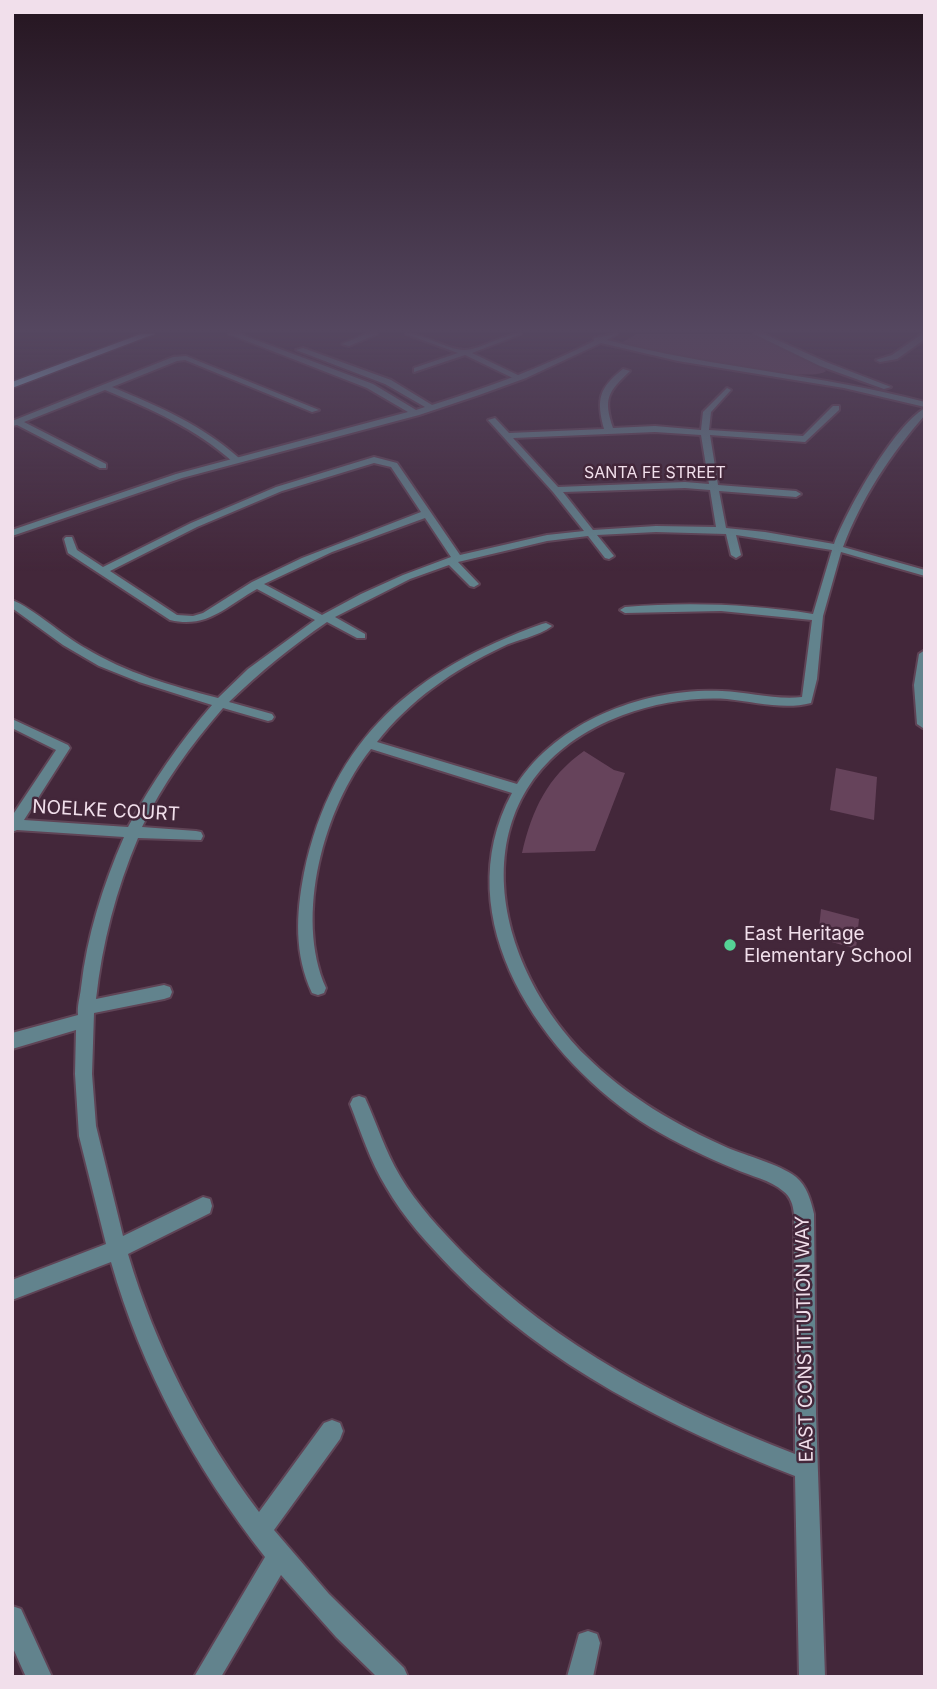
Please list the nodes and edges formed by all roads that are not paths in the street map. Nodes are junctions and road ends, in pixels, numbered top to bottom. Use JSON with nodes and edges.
{"nodes":[{"id":1,"x":41,"y":413,"type":"edge"},
{"id":2,"x":164,"y":413,"type":"edge"},
{"id":3,"x":386,"y":413,"type":"edge"},
{"id":4,"x":415,"y":413,"type":"edge"},
{"id":5,"x":604,"y":413,"type":"edge"},
{"id":6,"x":707,"y":413,"type":"edge"},
{"id":7,"x":831,"y":413,"type":"edge"},
{"id":8,"x":921,"y":413,"type":"edge"},
{"id":9,"x":492,"y":420,"type":"dead end"},
{"id":10,"x":15,"y":423,"type":"edge"},
{"id":11,"x":609,"y":429,"type":"junction"},
{"id":12,"x":705,"y":431,"type":"junction"},
{"id":13,"x":507,"y":436,"type":"junction"},
{"id":14,"x":232,"y":456,"type":"junction"},
{"id":15,"x":103,"y":466,"type":"dead end"},
{"id":16,"x":713,"y":486,"type":"junction"},
{"id":17,"x":556,"y":490,"type":"junction"},
{"id":18,"x":796,"y":494,"type":"dead end"},
{"id":19,"x":426,"y":514,"type":"junction"},
{"id":20,"x":12,"y":522,"type":"edge"},
{"id":21,"x":725,"y":530,"type":"junction"},
{"id":22,"x":590,"y":532,"type":"junction"},
{"id":23,"x":12,"y":533,"type":"edge"},
{"id":24,"x":69,"y":539,"type":"dead end"},
{"id":25,"x":838,"y":546,"type":"junction"},
{"id":26,"x":736,"y":555,"type":"dead end"},
{"id":27,"x":609,"y":556,"type":"dead end"},
{"id":28,"x":454,"y":559,"type":"junction"},
{"id":29,"x":103,"y":571,"type":"junction"},
{"id":30,"x":925,"y":573,"type":"edge"},
{"id":31,"x":257,"y":584,"type":"junction"},
{"id":32,"x":474,"y":584,"type":"dead end"},
{"id":33,"x":12,"y":603,"type":"edge"},
{"id":34,"x":625,"y":610,"type":"dead end"},
{"id":35,"x":817,"y":618,"type":"junction"},
{"id":36,"x":324,"y":619,"type":"junction"},
{"id":37,"x":546,"y":626,"type":"dead end"},
{"id":38,"x":361,"y":636,"type":"dead end"},
{"id":39,"x":925,"y":654,"type":"edge"},
{"id":40,"x":219,"y":702,"type":"junction"},
{"id":41,"x":268,"y":717,"type":"dead end"},
{"id":42,"x":12,"y":723,"type":"edge"},
{"id":43,"x":923,"y":724,"type":"edge"},
{"id":44,"x":367,"y":743,"type":"junction"},
{"id":45,"x":519,"y":790,"type":"junction"},
{"id":46,"x":13,"y":826,"type":"edge"},
{"id":47,"x":132,"y":832,"type":"junction"},
{"id":48,"x":196,"y":835,"type":"dead end"},
{"id":49,"x":318,"y":988,"type":"dead end"},
{"id":50,"x":164,"y":992,"type":"dead end"},
{"id":51,"x":85,"y":1014,"type":"junction"},
{"id":52,"x":12,"y":1041,"type":"edge"},
{"id":53,"x":359,"y":1104,"type":"dead end"},
{"id":54,"x":203,"y":1206,"type":"dead end"},
{"id":55,"x":116,"y":1250,"type":"junction"},
{"id":56,"x":12,"y":1290,"type":"edge"},
{"id":57,"x":332,"y":1431,"type":"dead end"},
{"id":58,"x":806,"y":1469,"type":"junction"},
{"id":59,"x":259,"y":1531,"type":"junction"},
{"id":60,"x":279,"y":1556,"type":"junction"},
{"id":61,"x":12,"y":1618,"type":"edge"},
{"id":62,"x":588,"y":1643,"type":"dead end"},
{"id":63,"x":40,"y":1677,"type":"edge"},
{"id":64,"x":207,"y":1677,"type":"edge"},
{"id":65,"x":395,"y":1677,"type":"edge"},
{"id":66,"x":580,"y":1677,"type":"edge"},
{"id":67,"x":812,"y":1677,"type":"edge"}],
"edges":[{"from":1,"to":10,"type":"street"},
{"from":2,"to":14,"type":"street"},
{"from":3,"to":14,"type":"street"},
{"from":4,"to":14,"type":"street"},
{"from":5,"to":11,"type":"street"},
{"from":6,"to":12,"type":"street"},
{"from":7,"to":12,"type":"street"},
{"from":8,"to":25,"type":"street","name":"EAST CONSTITUTION WAY"},
{"from":9,"to":13,"type":"street"},
{"from":10,"to":15,"type":"street"},
{"from":11,"to":12,"type":"street"},
{"from":11,"to":13,"type":"street"},
{"from":12,"to":16,"type":"street"},
{"from":13,"to":17,"type":"street"},
{"from":14,"to":20,"type":"street"},
{"from":14,"to":23,"type":"street"},
{"from":16,"to":17,"type":"street","name":"SANTA FE STREET"},
{"from":16,"to":18,"type":"street","name":"SANTA FE STREET"},
{"from":16,"to":21,"type":"street"},
{"from":17,"to":22,"type":"street"},
{"from":19,"to":28,"type":"street"},
{"from":19,"to":29,"type":"street"},
{"from":19,"to":31,"type":"street"},
{"from":21,"to":22,"type":"street"},
{"from":21,"to":25,"type":"street"},
{"from":21,"to":26,"type":"street"},
{"from":22,"to":27,"type":"street"},
{"from":22,"to":28,"type":"street"},
{"from":24,"to":29,"type":"street"},
{"from":25,"to":30,"type":"street"},
{"from":25,"to":35,"type":"street","name":"EAST CONSTITUTION WAY"},
{"from":28,"to":32,"type":"street"},
{"from":28,"to":36,"type":"street"},
{"from":29,"to":31,"type":"street"},
{"from":31,"to":36,"type":"street"},
{"from":33,"to":40,"type":"street"},
{"from":34,"to":35,"type":"street"},
{"from":35,"to":45,"type":"street","name":"EAST CONSTITUTION WAY"},
{"from":36,"to":38,"type":"street"},
{"from":36,"to":40,"type":"street"},
{"from":37,"to":44,"type":"street"},
{"from":39,"to":43,"type":"street"},
{"from":40,"to":41,"type":"street"},
{"from":40,"to":47,"type":"street"},
{"from":42,"to":46,"type":"street"},
{"from":44,"to":45,"type":"street"},
{"from":44,"to":49,"type":"street"},
{"from":45,"to":58,"type":"street","name":"EAST CONSTITUTION WAY"},
{"from":46,"to":47,"type":"street","name":"NOELKE COURT"},
{"from":47,"to":48,"type":"street","name":"NOELKE COURT"},
{"from":47,"to":51,"type":"street"},
{"from":50,"to":51,"type":"street"},
{"from":51,"to":52,"type":"street"},
{"from":51,"to":55,"type":"street"},
{"from":53,"to":58,"type":"street"},
{"from":54,"to":55,"type":"street"},
{"from":55,"to":56,"type":"street"},
{"from":55,"to":59,"type":"street"},
{"from":57,"to":59,"type":"street"},
{"from":58,"to":67,"type":"street","name":"EAST CONSTITUTION WAY"},
{"from":59,"to":60,"type":"street"},
{"from":60,"to":64,"type":"street"},
{"from":60,"to":65,"type":"street"},
{"from":61,"to":63,"type":"street"},
{"from":62,"to":66,"type":"street"}]}
